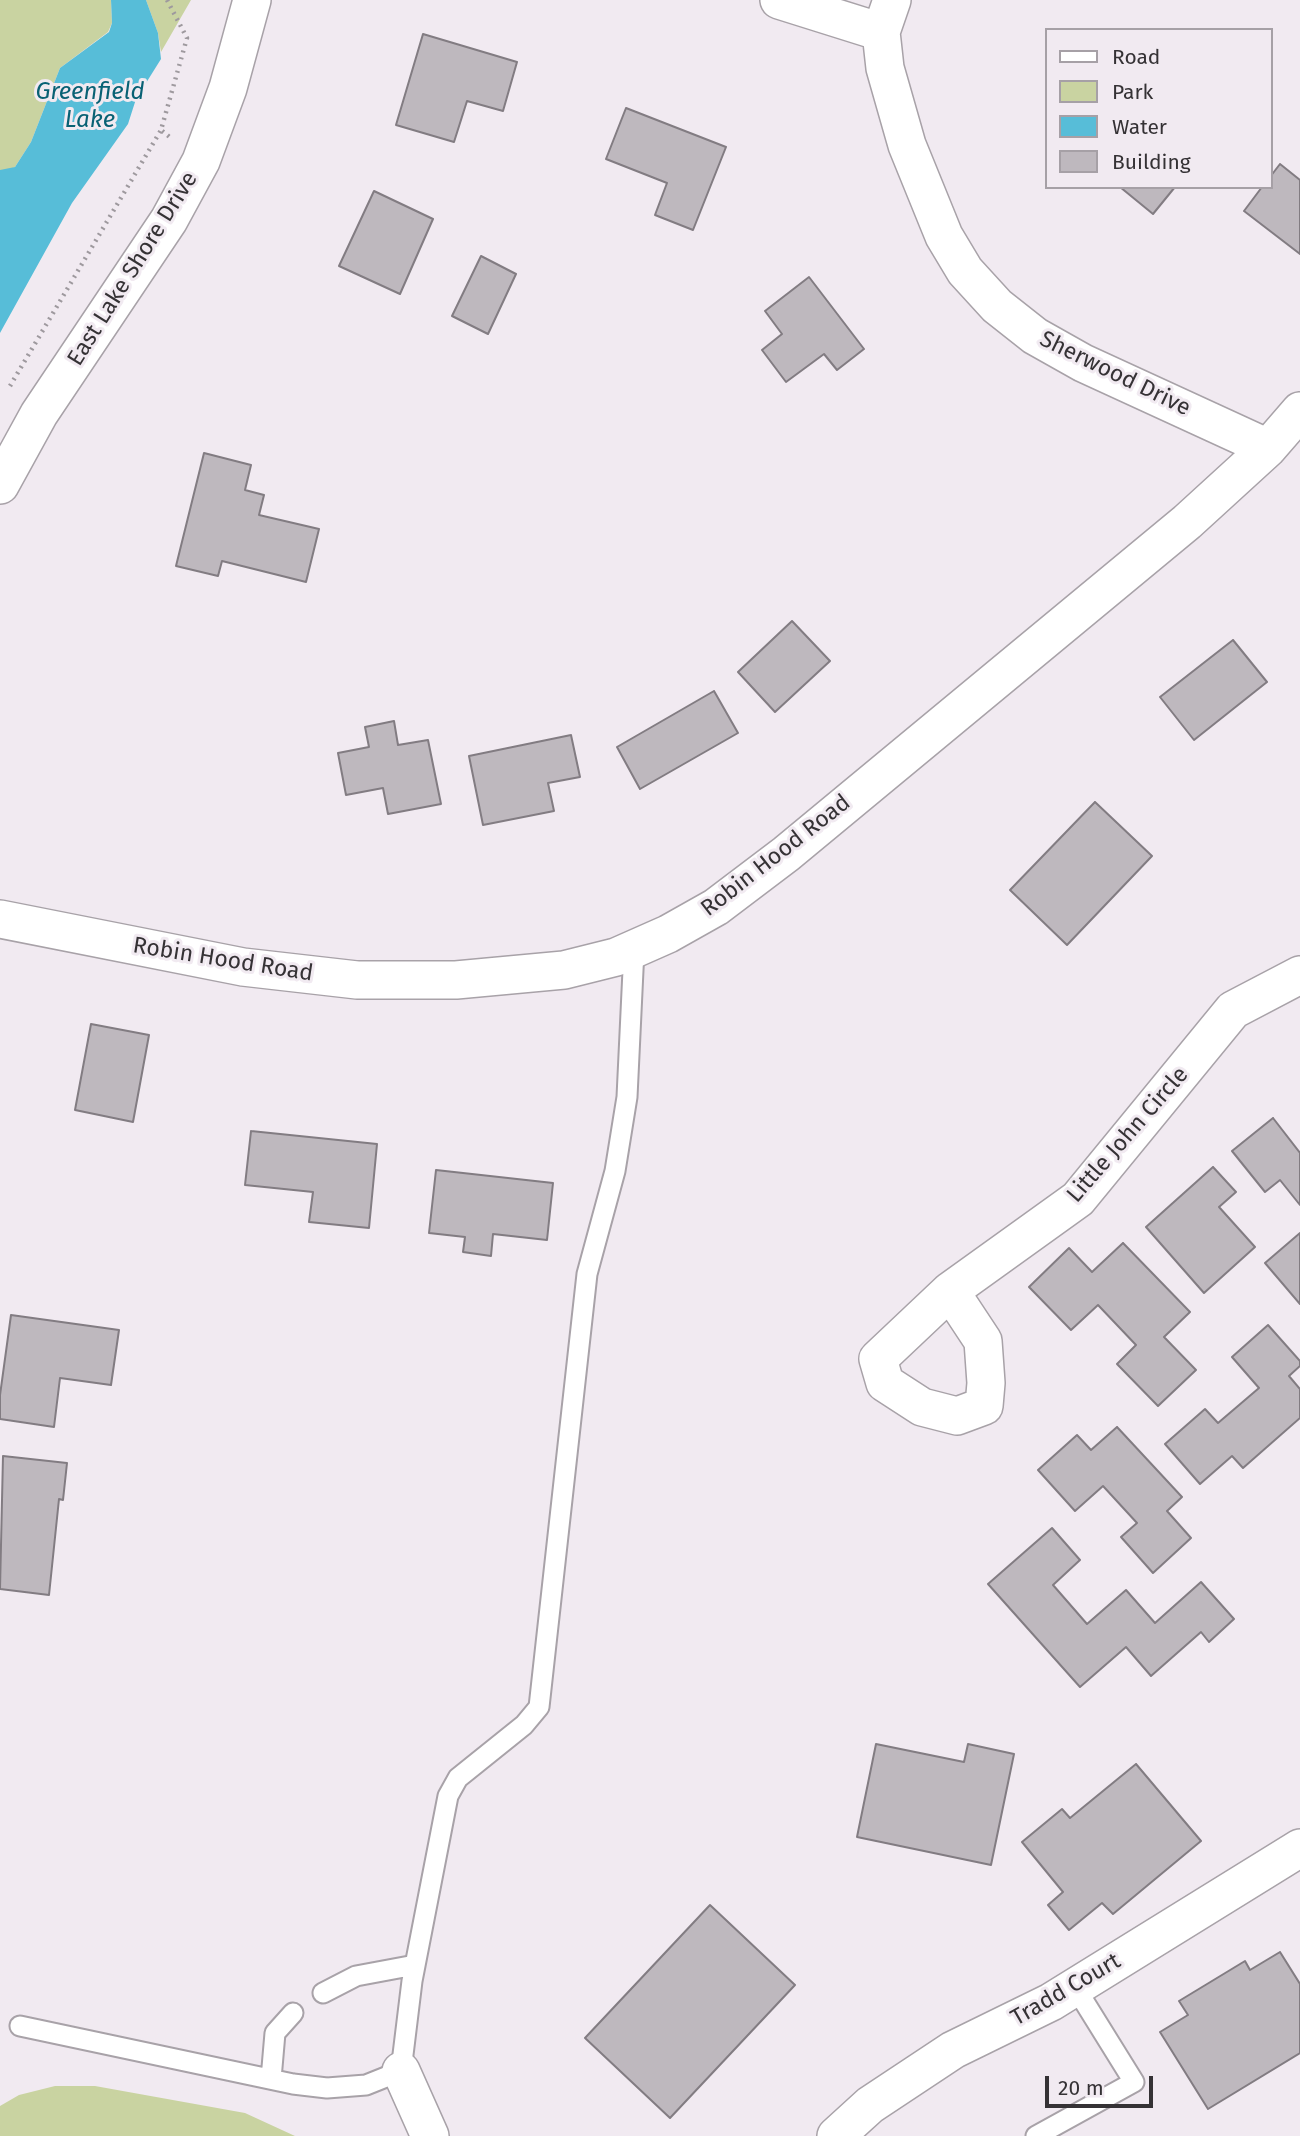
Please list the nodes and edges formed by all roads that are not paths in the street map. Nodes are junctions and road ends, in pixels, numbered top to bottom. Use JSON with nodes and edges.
{"nodes":[{"id":1,"x":253,"y":0,"type":"edge"},
{"id":2,"x":779,"y":0,"type":"edge"},
{"id":3,"x":887,"y":16,"type":"edge"},
{"id":4,"x":1300,"y":411,"type":"edge"},
{"id":5,"x":1268,"y":448,"type":"junction"},
{"id":6,"x":0,"y":485,"type":"edge"},
{"id":7,"x":0,"y":919,"type":"edge"},
{"id":8,"x":634,"y":949,"type":"junction"},
{"id":9,"x":1300,"y":975,"type":"edge"},
{"id":10,"x":950,"y":1291,"type":"dead end"},
{"id":11,"x":1300,"y":1848,"type":"edge"},
{"id":12,"x":415,"y":1965,"type":"junction"},
{"id":13,"x":1075,"y":1987,"type":"junction"},
{"id":14,"x":323,"y":1993,"type":"dead end"},
{"id":15,"x":293,"y":2013,"type":"dead end"},
{"id":16,"x":20,"y":2026,"type":"dead end"},
{"id":17,"x":401,"y":2071,"type":"junction"},
{"id":18,"x":271,"y":2079,"type":"junction"},
{"id":19,"x":430,"y":2136,"type":"edge"},
{"id":20,"x":835,"y":2136,"type":"edge"},
{"id":21,"x":1036,"y":2136,"type":"edge"}],
"edges":[{"from":1,"to":6,"type":"street","name":"East Lake Shore Drive"},
{"from":2,"to":3,"type":"street","name":"Sherwood Drive"},
{"from":3,"to":5,"type":"street","name":"Sherwood Drive"},
{"from":4,"to":5,"type":"street","name":"Robin Hood Road"},
{"from":5,"to":8,"type":"street","name":"Robin Hood Road"},
{"from":7,"to":8,"type":"street","name":"Robin Hood Road"},
{"from":8,"to":12,"type":"lane"},
{"from":9,"to":10,"type":"street","name":"Little John Circle"},
{"from":11,"to":13,"type":"street","name":"Tradd Court"},
{"from":12,"to":14,"type":"lane"},
{"from":12,"to":17,"type":"lane"},
{"from":13,"to":20,"type":"street","name":"Tradd Court"},
{"from":13,"to":21,"type":"lane"},
{"from":15,"to":18,"type":"lane"},
{"from":16,"to":18,"type":"lane"},
{"from":17,"to":18,"type":"lane"},
{"from":17,"to":19,"type":"street"}]}
